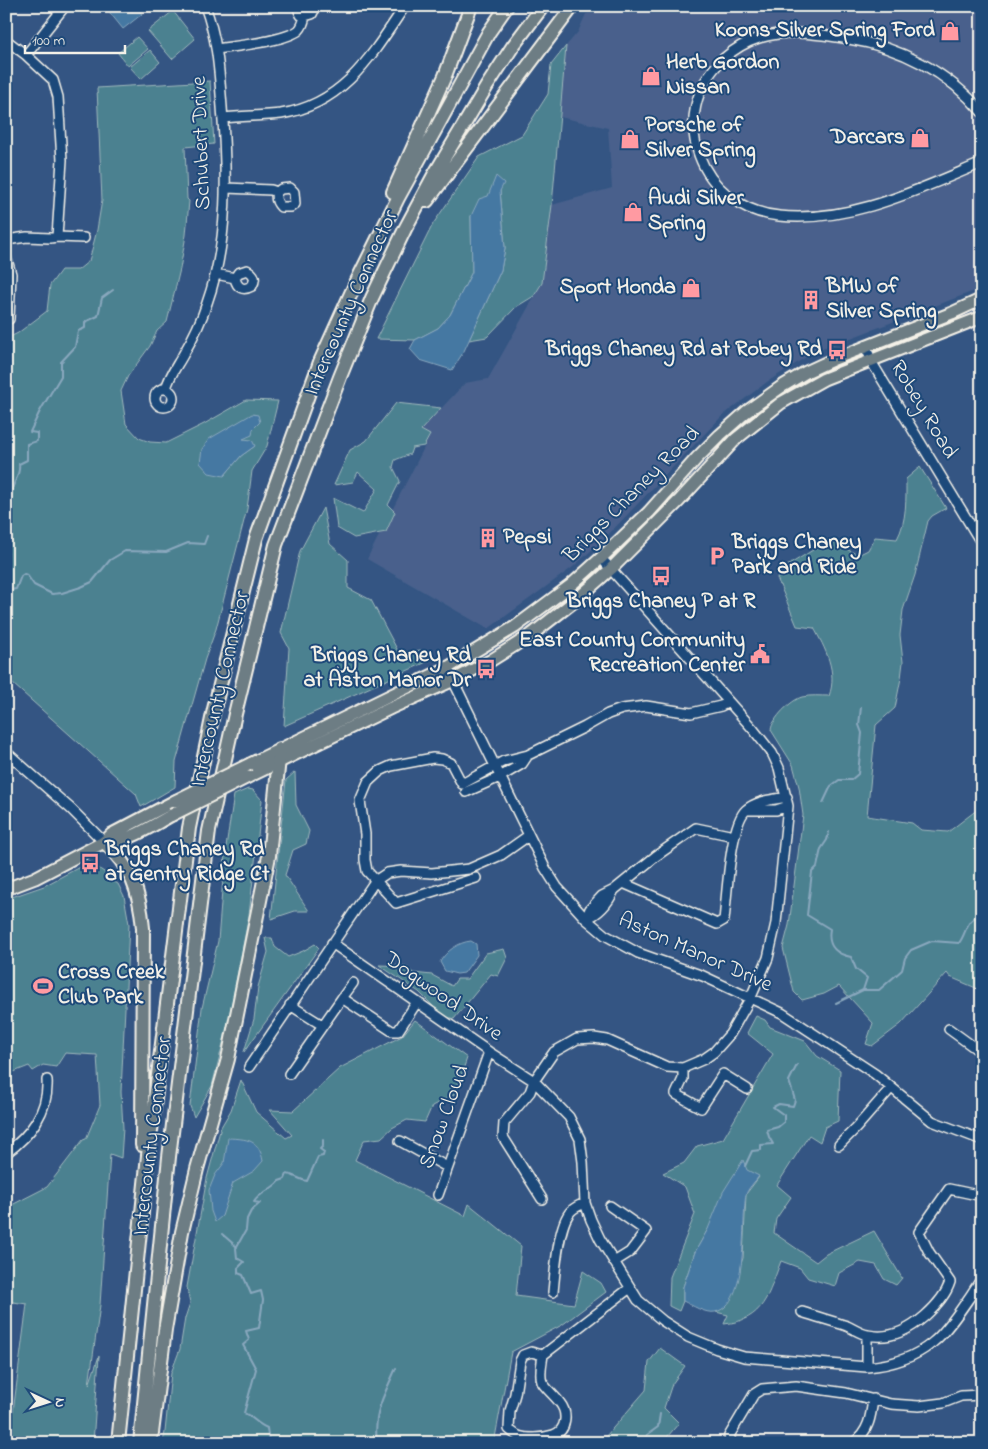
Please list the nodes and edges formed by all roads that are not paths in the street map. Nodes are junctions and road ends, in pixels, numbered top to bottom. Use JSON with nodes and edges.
{"nodes":[{"id":1,"x":65,"y":6,"type":"edge"},
{"id":2,"x":205,"y":6,"type":"edge"},
{"id":3,"x":297,"y":6,"type":"edge"},
{"id":4,"x":316,"y":6,"type":"edge"},
{"id":5,"x":404,"y":6,"type":"edge"},
{"id":6,"x":471,"y":6,"type":"edge"},
{"id":7,"x":507,"y":6,"type":"edge"},
{"id":8,"x":543,"y":6,"type":"edge"},
{"id":9,"x":573,"y":6,"type":"edge"},
{"id":10,"x":578,"y":6,"type":"edge"},
{"id":11,"x":305,"y":16,"type":"junction"},
{"id":12,"x":556,"y":29,"type":"junction"},
{"id":13,"x":6,"y":40,"type":"edge"},
{"id":14,"x":217,"y":49,"type":"junction"},
{"id":15,"x":26,"y":55,"type":"junction"},
{"id":16,"x":982,"y":112,"type":"edge"},
{"id":17,"x":223,"y":118,"type":"junction"},
{"id":18,"x":982,"y":163,"type":"edge"},
{"id":19,"x":226,"y":188,"type":"junction"},
{"id":20,"x":277,"y":192,"type":"dead end"},
{"id":21,"x":405,"y":229,"type":"junction"},
{"id":22,"x":57,"y":237,"type":"junction"},
{"id":23,"x":84,"y":238,"type":"dead end"},
{"id":24,"x":6,"y":240,"type":"edge"},
{"id":25,"x":6,"y":256,"type":"edge"},
{"id":26,"x":216,"y":274,"type":"junction"},
{"id":27,"x":235,"y":278,"type":"dead end"},
{"id":28,"x":353,"y":289,"type":"junction"},
{"id":29,"x":982,"y":299,"type":"edge"},
{"id":30,"x":982,"y":317,"type":"edge"},
{"id":31,"x":10,"y":319,"type":"dead end"},
{"id":32,"x":865,"y":346,"type":"junction"},
{"id":33,"x":870,"y":360,"type":"junction"},
{"id":34,"x":166,"y":389,"type":"dead end"},
{"id":35,"x":982,"y":544,"type":"edge"},
{"id":36,"x":601,"y":558,"type":"junction"},
{"id":37,"x":611,"y":569,"type":"junction"},
{"id":38,"x":447,"y":668,"type":"junction"},
{"id":39,"x":454,"y":680,"type":"junction"},
{"id":40,"x":721,"y":693,"type":"junction"},
{"id":41,"x":729,"y":702,"type":"junction"},
{"id":42,"x":705,"y":709,"type":"junction"},
{"id":43,"x":6,"y":752,"type":"edge"},
{"id":44,"x":528,"y":754,"type":"junction"},
{"id":45,"x":280,"y":756,"type":"junction"},
{"id":46,"x":495,"y":766,"type":"junction"},
{"id":47,"x":500,"y":777,"type":"junction"},
{"id":48,"x":464,"y":788,"type":"junction"},
{"id":49,"x":788,"y":802,"type":"junction"},
{"id":50,"x":528,"y":836,"type":"junction"},
{"id":51,"x":734,"y":836,"type":"junction"},
{"id":52,"x":104,"y":842,"type":"junction"},
{"id":53,"x":476,"y":878,"type":"dead end"},
{"id":54,"x":375,"y":881,"type":"junction"},
{"id":55,"x":623,"y":883,"type":"junction"},
{"id":56,"x":6,"y":888,"type":"edge"},
{"id":57,"x":586,"y":919,"type":"junction"},
{"id":58,"x":332,"y":943,"type":"junction"},
{"id":59,"x":353,"y":983,"type":"dead end"},
{"id":60,"x":750,"y":997,"type":"junction"},
{"id":61,"x":342,"y":998,"type":"junction"},
{"id":62,"x":417,"y":1002,"type":"junction"},
{"id":63,"x":290,"y":1005,"type":"junction"},
{"id":64,"x":322,"y":1025,"type":"junction"},
{"id":65,"x":949,"y":1029,"type":"dead end"},
{"id":66,"x":489,"y":1052,"type":"junction"},
{"id":67,"x":982,"y":1053,"type":"edge"},
{"id":68,"x":249,"y":1067,"type":"dead end"},
{"id":69,"x":683,"y":1068,"type":"junction"},
{"id":70,"x":289,"y":1074,"type":"dead end"},
{"id":71,"x":47,"y":1080,"type":"dead end"},
{"id":72,"x":534,"y":1081,"type":"junction"},
{"id":73,"x":892,"y":1088,"type":"junction"},
{"id":74,"x":747,"y":1089,"type":"dead end"},
{"id":75,"x":982,"y":1140,"type":"edge"},
{"id":76,"x":400,"y":1141,"type":"dead end"},
{"id":77,"x":839,"y":1145,"type":"dead end"},
{"id":78,"x":6,"y":1153,"type":"edge"},
{"id":79,"x":447,"y":1167,"type":"junction"},
{"id":80,"x":438,"y":1195,"type":"dead end"},
{"id":81,"x":982,"y":1196,"type":"edge"},
{"id":82,"x":542,"y":1199,"type":"dead end"},
{"id":83,"x":585,"y":1203,"type":"junction"},
{"id":84,"x":610,"y":1206,"type":"dead end"},
{"id":85,"x":142,"y":1215,"type":"junction"},
{"id":86,"x":614,"y":1262,"type":"junction"},
{"id":87,"x":982,"y":1278,"type":"edge"},
{"id":88,"x":630,"y":1288,"type":"junction"},
{"id":89,"x":553,"y":1292,"type":"dead end"},
{"id":90,"x":802,"y":1312,"type":"dead end"},
{"id":91,"x":867,"y":1335,"type":"junction"},
{"id":92,"x":544,"y":1355,"type":"junction"},
{"id":93,"x":867,"y":1367,"type":"junction"},
{"id":94,"x":982,"y":1395,"type":"edge"},
{"id":95,"x":873,"y":1399,"type":"junction"},
{"id":96,"x":731,"y":1439,"type":"edge"},
{"id":97,"x":118,"y":1443,"type":"edge"},
{"id":98,"x":140,"y":1443,"type":"edge"},
{"id":99,"x":146,"y":1443,"type":"edge"},
{"id":100,"x":721,"y":1443,"type":"edge"},
{"id":101,"x":853,"y":1443,"type":"edge"}],
"edges":[{"from":1,"to":15,"type":"street"},
{"from":2,"to":14,"type":"street","name":"Schubert Drive"},
{"from":3,"to":11,"type":"street"},
{"from":4,"to":11,"type":"street"},
{"from":5,"to":17,"type":"street"},
{"from":6,"to":28,"type":"highway"},
{"from":7,"to":28,"type":"highway","name":"Intercounty Connector"},
{"from":8,"to":21,"type":"highway","name":"Intercounty Connector"},
{"from":9,"to":12,"type":"highway"},
{"from":10,"to":12,"type":"highway"},
{"from":11,"to":14,"type":"street"},
{"from":12,"to":21,"type":"highway"},
{"from":13,"to":15,"type":"street"},
{"from":14,"to":17,"type":"street","name":"Schubert Drive"},
{"from":15,"to":22,"type":"street"},
{"from":16,"to":18,"type":"street"},
{"from":17,"to":19,"type":"street","name":"Schubert Drive"},
{"from":19,"to":20,"type":"street"},
{"from":19,"to":26,"type":"street","name":"Schubert Drive"},
{"from":21,"to":98,"type":"highway","name":"Intercounty Connector"},
{"from":22,"to":23,"type":"street"},
{"from":22,"to":24,"type":"street"},
{"from":25,"to":31,"type":"street"},
{"from":26,"to":27,"type":"street"},
{"from":26,"to":34,"type":"street","name":"Schubert Drive"},
{"from":28,"to":85,"type":"highway","name":"Intercounty Connector"},
{"from":29,"to":32,"type":"main road","name":"Briggs Chaney Road"},
{"from":30,"to":33,"type":"main road","name":"Briggs Chaney Road"},
{"from":32,"to":33,"type":"street","name":"Robey Road"},
{"from":32,"to":36,"type":"main road","name":"Briggs Chaney Road"},
{"from":33,"to":35,"type":"street","name":"Robey Road"},
{"from":33,"to":37,"type":"main road","name":"Briggs Chaney Road"},
{"from":36,"to":37,"type":"street"},
{"from":36,"to":38,"type":"main road","name":"Briggs Chaney Road"},
{"from":37,"to":39,"type":"main road","name":"Briggs Chaney Road"},
{"from":37,"to":40,"type":"street"},
{"from":38,"to":39,"type":"street","name":"Aston Manor Drive"},
{"from":38,"to":45,"type":"main road","name":"Briggs Chaney Road"},
{"from":39,"to":45,"type":"main road","name":"Briggs Chaney Road"},
{"from":39,"to":46,"type":"street","name":"Aston Manor Drive"},
{"from":40,"to":41,"type":"street"},
{"from":40,"to":42,"type":"street"},
{"from":41,"to":42,"type":"street"},
{"from":41,"to":49,"type":"street"},
{"from":42,"to":44,"type":"street"},
{"from":43,"to":52,"type":"street"},
{"from":44,"to":46,"type":"street"},
{"from":44,"to":47,"type":"street"},
{"from":45,"to":52,"type":"main road","name":"Briggs Chaney Road","bridge":true},
{"from":45,"to":52,"type":"main road","name":"Briggs Chaney Road","bridge":true},
{"from":45,"to":99,"type":"highway"},
{"from":46,"to":47,"type":"street","name":"Aston Manor Drive"},
{"from":46,"to":48,"type":"street"},
{"from":47,"to":48,"type":"street"},
{"from":47,"to":50,"type":"street","name":"Aston Manor Drive"},
{"from":48,"to":54,"type":"street"},
{"from":49,"to":51,"type":"street"},
{"from":49,"to":60,"type":"street"},
{"from":50,"to":54,"type":"street"},
{"from":50,"to":57,"type":"street","name":"Aston Manor Drive"},
{"from":51,"to":55,"type":"street"},
{"from":51,"to":55,"type":"street"},
{"from":52,"to":56,"type":"main road","name":"Briggs Chaney Road"},
{"from":52,"to":85,"type":"highway"},
{"from":53,"to":54,"type":"street"},
{"from":54,"to":58,"type":"street"},
{"from":55,"to":57,"type":"street"},
{"from":57,"to":60,"type":"street","name":"Aston Manor Drive"},
{"from":58,"to":62,"type":"street","name":"Dogwood Drive"},
{"from":58,"to":63,"type":"street"},
{"from":59,"to":61,"type":"street"},
{"from":60,"to":69,"type":"street"},
{"from":60,"to":73,"type":"street","name":"Aston Manor Drive"},
{"from":61,"to":62,"type":"street"},
{"from":61,"to":64,"type":"street"},
{"from":62,"to":66,"type":"street","name":"Dogwood Drive"},
{"from":63,"to":64,"type":"street"},
{"from":63,"to":68,"type":"street"},
{"from":64,"to":70,"type":"street"},
{"from":65,"to":67,"type":"street"},
{"from":66,"to":72,"type":"street","name":"Dogwood Drive"},
{"from":66,"to":79,"type":"street","name":"Snow Cloud"},
{"from":69,"to":72,"type":"street"},
{"from":69,"to":74,"type":"street"},
{"from":71,"to":78,"type":"street"},
{"from":72,"to":82,"type":"street"},
{"from":72,"to":83,"type":"street","name":"Dogwood Drive"},
{"from":73,"to":75,"type":"street","name":"Aston Manor Drive"},
{"from":73,"to":77,"type":"street"},
{"from":76,"to":79,"type":"street"},
{"from":79,"to":80,"type":"street","name":"Snow Cloud"},
{"from":81,"to":91,"type":"street"},
{"from":83,"to":86,"type":"street","name":"Dogwood Drive"},
{"from":83,"to":89,"type":"street"},
{"from":84,"to":86,"type":"street"},
{"from":85,"to":97,"type":"highway","name":"Intercounty Connector"},
{"from":86,"to":88,"type":"street","name":"Dogwood Drive"},
{"from":87,"to":93,"type":"street","name":"Dogwood Drive"},
{"from":88,"to":92,"type":"street"},
{"from":88,"to":93,"type":"street","name":"Dogwood Drive"},
{"from":90,"to":91,"type":"street"},
{"from":91,"to":93,"type":"street"},
{"from":92,"to":92,"type":"street"},
{"from":94,"to":95,"type":"street"},
{"from":95,"to":96,"type":"street"},
{"from":95,"to":101,"type":"street"},
{"from":96,"to":100,"type":"street"}]}
